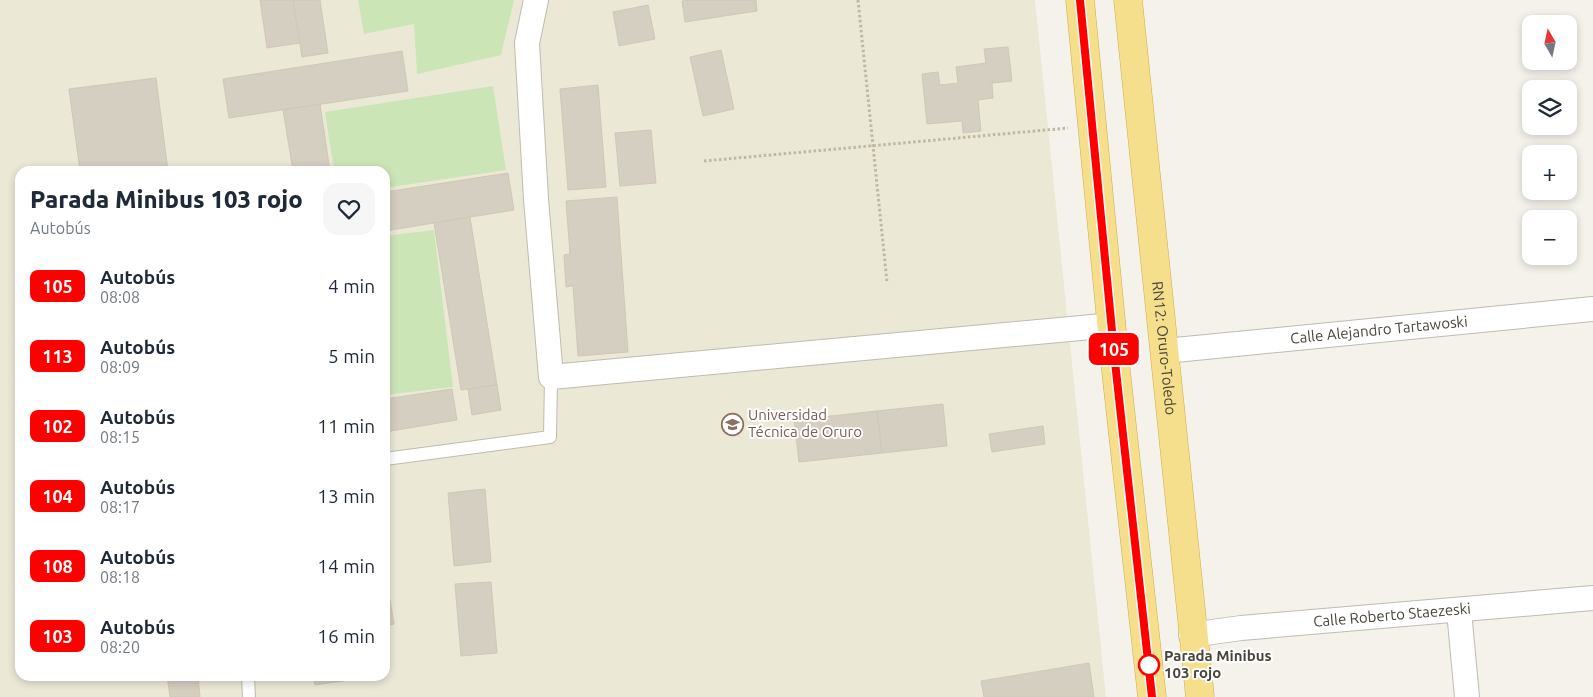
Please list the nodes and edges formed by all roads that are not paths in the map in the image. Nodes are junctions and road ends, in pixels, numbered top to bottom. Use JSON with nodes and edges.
{"nodes":[{"id":1,"x":536,"y":0,"type":"edge"},
{"id":2,"x":1080,"y":0,"type":"edge"},
{"id":3,"x":1128,"y":0,"type":"edge"},
{"id":4,"x":1593,"y":308,"type":"edge"},
{"id":5,"x":1113,"y":325,"type":"junction"},
{"id":6,"x":1165,"y":351,"type":"junction"},
{"id":7,"x":551,"y":377,"type":"junction"},
{"id":8,"x":390,"y":457,"type":"edge"},
{"id":9,"x":1593,"y":598,"type":"edge"},
{"id":10,"x":1459,"y":611,"type":"junction"},
{"id":11,"x":1192,"y":635,"type":"junction"},
{"id":12,"x":248,"y":681,"type":"edge"},
{"id":13,"x":249,"y":697,"type":"edge"},
{"id":14,"x":1152,"y":697,"type":"edge"},
{"id":15,"x":1200,"y":697,"type":"edge"},
{"id":16,"x":1466,"y":697,"type":"edge"}],
"edges":[{"from":1,"to":7,"type":"street"},
{"from":2,"to":5,"type":"highway"},
{"from":3,"to":6,"type":"highway","name":"RN12: Oruro-Toledo"},
{"from":4,"to":6,"type":"street","name":"Calle Alejandro Tartawoski"},
{"from":5,"to":7,"type":"street"},
{"from":5,"to":14,"type":"highway"},
{"from":6,"to":11,"type":"highway","name":"RN12: Oruro-Toledo"},
{"from":7,"to":8,"type":"lane"},
{"from":9,"to":10,"type":"street","name":"Calle Roberto Staezeski"},
{"from":10,"to":11,"type":"street","name":"Calle Roberto Staezeski"},
{"from":10,"to":16,"type":"street"},
{"from":11,"to":15,"type":"highway","name":"RN12: Oruro-Toledo"},
{"from":12,"to":13,"type":"lane"}]}
